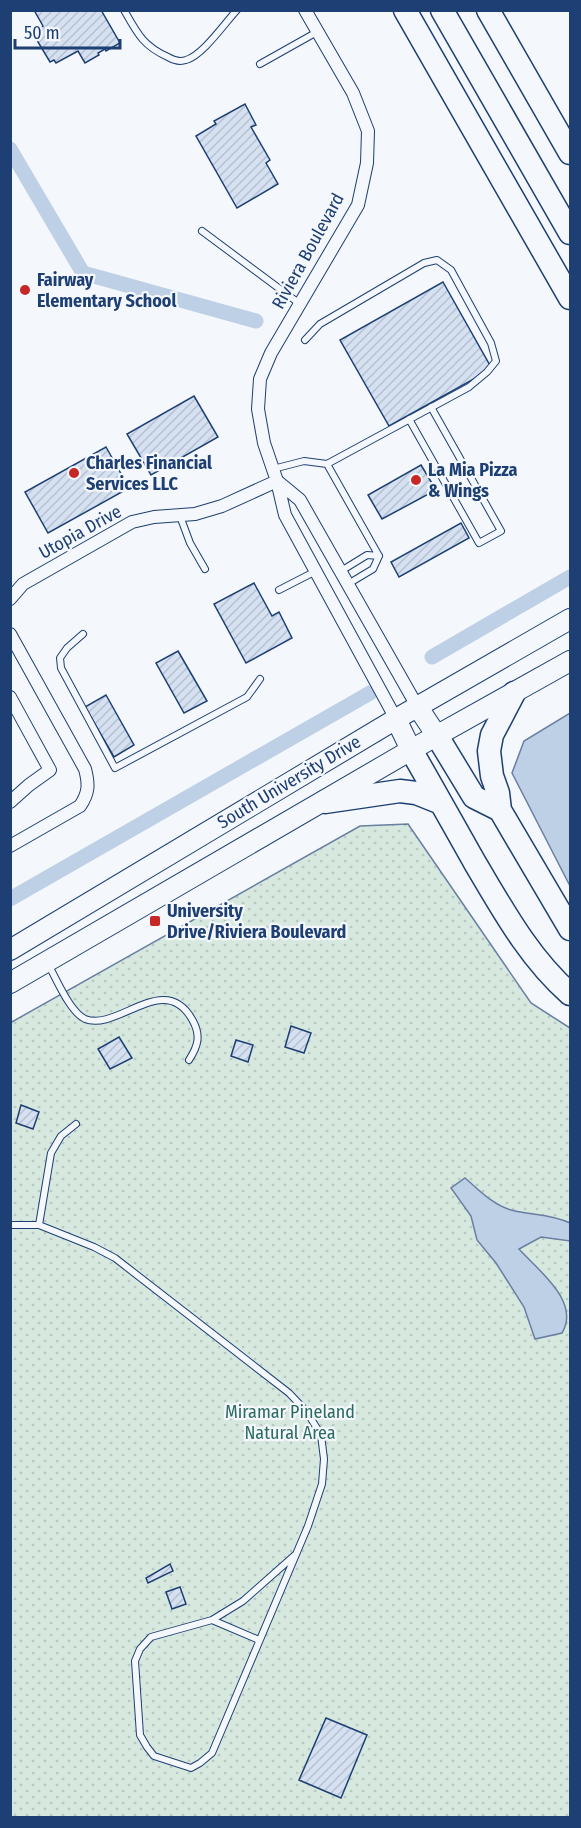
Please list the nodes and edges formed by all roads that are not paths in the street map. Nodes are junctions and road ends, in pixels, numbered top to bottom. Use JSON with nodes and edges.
{"nodes":[{"id":1,"x":124,"y":10,"type":"edge"},
{"id":2,"x":237,"y":10,"type":"edge"},
{"id":3,"x":305,"y":10,"type":"edge"},
{"id":4,"x":405,"y":10,"type":"edge"},
{"id":5,"x":442,"y":10,"type":"edge"},
{"id":6,"x":488,"y":10,"type":"edge"},
{"id":7,"x":318,"y":32,"type":"junction"},
{"id":8,"x":260,"y":64,"type":"dead end"},
{"id":9,"x":570,"y":153,"type":"edge"},
{"id":10,"x":202,"y":231,"type":"dead end"},
{"id":11,"x":570,"y":233,"type":"edge"},
{"id":12,"x":570,"y":298,"type":"edge"},
{"id":13,"x":300,"y":304,"type":"junction"},
{"id":14,"x":305,"y":340,"type":"dead end"},
{"id":15,"x":431,"y":407,"type":"junction"},
{"id":16,"x":409,"y":419,"type":"junction"},
{"id":17,"x":327,"y":464,"type":"junction"},
{"id":18,"x":275,"y":475,"type":"junction"},
{"id":19,"x":180,"y":516,"type":"junction"},
{"id":20,"x":379,"y":556,"type":"junction"},
{"id":21,"x":205,"y":569,"type":"dead end"},
{"id":22,"x":316,"y":571,"type":"junction"},
{"id":23,"x":341,"y":571,"type":"junction"},
{"id":24,"x":348,"y":584,"type":"junction"},
{"id":25,"x":279,"y":590,"type":"dead end"},
{"id":26,"x":10,"y":599,"type":"edge"},
{"id":27,"x":570,"y":619,"type":"edge"},
{"id":28,"x":10,"y":634,"type":"edge"},
{"id":29,"x":83,"y":634,"type":"dead end"},
{"id":30,"x":570,"y":661,"type":"edge"},
{"id":31,"x":260,"y":679,"type":"dead end"},
{"id":32,"x":514,"y":693,"type":"junction"},
{"id":33,"x":10,"y":697,"type":"edge"},
{"id":34,"x":417,"y":706,"type":"junction"},
{"id":35,"x":396,"y":718,"type":"junction"},
{"id":36,"x":437,"y":736,"type":"junction"},
{"id":37,"x":411,"y":750,"type":"junction"},
{"id":38,"x":10,"y":802,"type":"edge"},
{"id":39,"x":325,"y":802,"type":"junction"},
{"id":40,"x":441,"y":803,"type":"junction"},
{"id":41,"x":500,"y":810,"type":"junction"},
{"id":42,"x":10,"y":846,"type":"edge"},
{"id":43,"x":570,"y":929,"type":"edge"},
{"id":44,"x":10,"y":950,"type":"edge"},
{"id":45,"x":47,"y":962,"type":"junction"},
{"id":46,"x":10,"y":983,"type":"edge"},
{"id":47,"x":570,"y":994,"type":"edge"},
{"id":48,"x":189,"y":1060,"type":"dead end"},
{"id":49,"x":76,"y":1124,"type":"dead end"},
{"id":50,"x":10,"y":1225,"type":"edge"},
{"id":51,"x":39,"y":1225,"type":"junction"},
{"id":52,"x":295,"y":1555,"type":"junction"},
{"id":53,"x":212,"y":1620,"type":"junction"},
{"id":54,"x":259,"y":1640,"type":"junction"}],
"edges":[{"from":1,"to":2,"type":"lane"},
{"from":3,"to":7,"type":"street","name":"Riviera Boulevard"},
{"from":4,"to":12,"type":"highway"},
{"from":5,"to":11,"type":"highway"},
{"from":6,"to":9,"type":"highway"},
{"from":7,"to":8,"type":"lane"},
{"from":7,"to":13,"type":"street","name":"Riviera Boulevard"},
{"from":10,"to":13,"type":"lane"},
{"from":13,"to":18,"type":"street","name":"Riviera Boulevard"},
{"from":14,"to":15,"type":"lane"},
{"from":15,"to":16,"type":"lane"},
{"from":15,"to":16,"type":"lane"},
{"from":16,"to":17,"type":"lane"},
{"from":17,"to":18,"type":"lane"},
{"from":17,"to":20,"type":"lane"},
{"from":18,"to":19,"type":"street","name":"Utopia Drive"},
{"from":18,"to":22,"type":"street","name":"Riviera Boulevard"},
{"from":18,"to":23,"type":"street"},
{"from":19,"to":21,"type":"lane"},
{"from":19,"to":26,"type":"street","name":"Utopia Drive"},
{"from":20,"to":23,"type":"lane"},
{"from":20,"to":24,"type":"lane"},
{"from":22,"to":25,"type":"lane"},
{"from":22,"to":35,"type":"street","name":"Riviera Boulevard"},
{"from":23,"to":24,"type":"street"},
{"from":24,"to":34,"type":"street"},
{"from":27,"to":34,"type":"main road","name":"South University Drive"},
{"from":28,"to":42,"type":"street"},
{"from":29,"to":31,"type":"lane"},
{"from":30,"to":32,"type":"main road","name":"South University Drive"},
{"from":32,"to":36,"type":"main road","name":"South University Drive"},
{"from":32,"to":41,"type":"highway"},
{"from":33,"to":38,"type":"street"},
{"from":34,"to":35,"type":"main road","name":"South University Drive"},
{"from":34,"to":36,"type":"main road"},
{"from":35,"to":37,"type":"main road"},
{"from":35,"to":44,"type":"main road","name":"South University Drive"},
{"from":36,"to":37,"type":"main road","name":"South University Drive"},
{"from":36,"to":41,"type":"highway"},
{"from":37,"to":39,"type":"main road","name":"South University Drive"},
{"from":37,"to":40,"type":"highway"},
{"from":39,"to":40,"type":"highway"},
{"from":39,"to":45,"type":"main road","name":"South University Drive"},
{"from":40,"to":47,"type":"highway"},
{"from":41,"to":43,"type":"highway"},
{"from":45,"to":46,"type":"main road","name":"South University Drive"},
{"from":45,"to":48,"type":"lane"},
{"from":49,"to":51,"type":"lane"},
{"from":50,"to":51,"type":"lane"},
{"from":51,"to":52,"type":"lane"},
{"from":52,"to":53,"type":"lane"},
{"from":52,"to":54,"type":"lane"},
{"from":53,"to":54,"type":"lane"},
{"from":53,"to":54,"type":"lane"}]}
